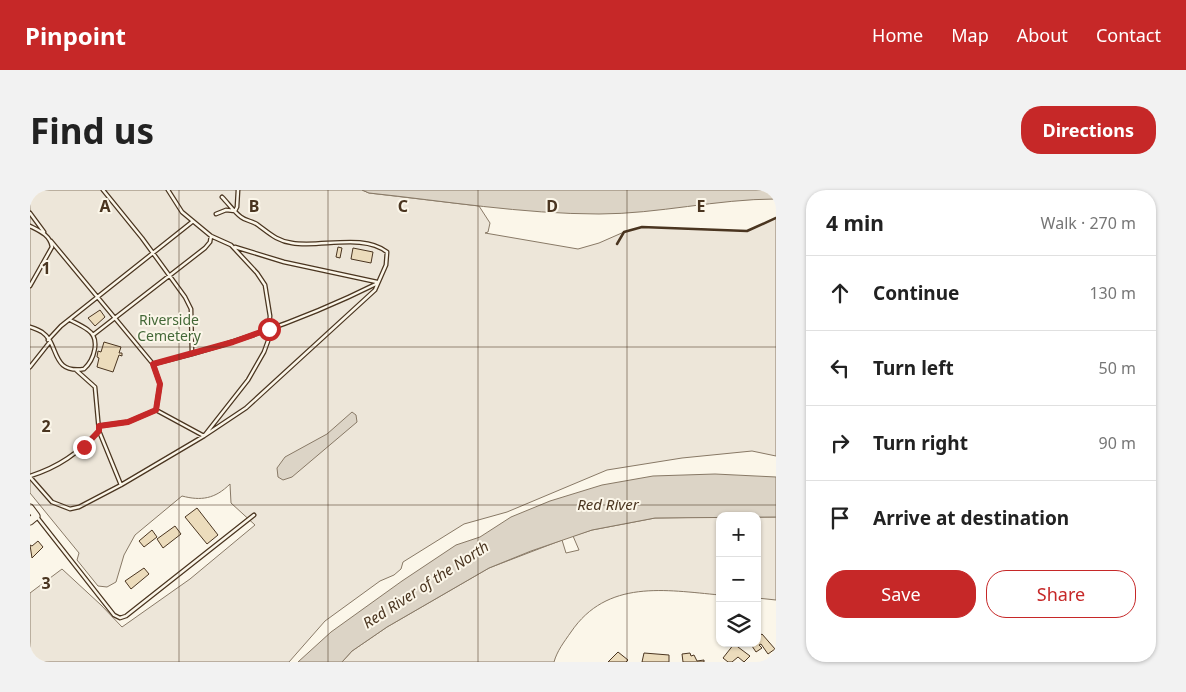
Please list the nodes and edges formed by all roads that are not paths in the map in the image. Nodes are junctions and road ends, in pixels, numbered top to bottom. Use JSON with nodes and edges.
{"nodes":[{"id":1,"x":103,"y":190,"type":"edge"},
{"id":2,"x":168,"y":190,"type":"edge"},
{"id":3,"x":238,"y":190,"type":"edge"},
{"id":4,"x":222,"y":197,"type":"dead end"},
{"id":5,"x":235,"y":211,"type":"junction"},
{"id":6,"x":30,"y":213,"type":"edge"},
{"id":7,"x":216,"y":214,"type":"dead end"},
{"id":8,"x":192,"y":222,"type":"junction"},
{"id":9,"x":30,"y":226,"type":"edge"},
{"id":10,"x":44,"y":233,"type":"junction"},
{"id":11,"x":210,"y":236,"type":"junction"},
{"id":12,"x":51,"y":242,"type":"junction"},
{"id":13,"x":231,"y":245,"type":"junction"},
{"id":14,"x":154,"y":253,"type":"junction"},
{"id":15,"x":170,"y":275,"type":"junction"},
{"id":16,"x":379,"y":282,"type":"junction"},
{"id":17,"x":30,"y":286,"type":"edge"},
{"id":18,"x":98,"y":297,"type":"junction"},
{"id":19,"x":116,"y":318,"type":"junction"},
{"id":20,"x":70,"y":320,"type":"junction"},
{"id":21,"x":30,"y":327,"type":"edge"},
{"id":22,"x":269,"y":329,"type":"junction"},
{"id":23,"x":93,"y":335,"type":"junction"},
{"id":24,"x":48,"y":342,"type":"junction"},
{"id":25,"x":192,"y":354,"type":"junction"},
{"id":26,"x":153,"y":364,"type":"junction"},
{"id":27,"x":30,"y":367,"type":"edge"},
{"id":28,"x":76,"y":370,"type":"junction"},
{"id":29,"x":156,"y":410,"type":"junction"},
{"id":30,"x":99,"y":426,"type":"junction"},
{"id":31,"x":99,"y":431,"type":"junction"},
{"id":32,"x":204,"y":436,"type":"junction"},
{"id":33,"x":30,"y":476,"type":"edge"},
{"id":34,"x":121,"y":485,"type":"junction"},
{"id":35,"x":30,"y":508,"type":"edge"},
{"id":36,"x":254,"y":515,"type":"dead end"},
{"id":37,"x":36,"y":516,"type":"junction"},
{"id":38,"x":30,"y":521,"type":"edge"}],
"edges":[{"from":1,"to":14,"type":"lane"},
{"from":2,"to":8,"type":"lane"},
{"from":3,"to":5,"type":"lane"},
{"from":4,"to":5,"type":"lane"},
{"from":5,"to":7,"type":"lane"},
{"from":5,"to":16,"type":"lane"},
{"from":6,"to":10,"type":"lane"},
{"from":8,"to":11,"type":"lane"},
{"from":8,"to":14,"type":"lane"},
{"from":9,"to":10,"type":"lane"},
{"from":10,"to":12,"type":"lane"},
{"from":11,"to":13,"type":"lane"},
{"from":11,"to":15,"type":"lane"},
{"from":12,"to":17,"type":"lane"},
{"from":12,"to":18,"type":"lane"},
{"from":13,"to":16,"type":"lane"},
{"from":13,"to":22,"type":"lane"},
{"from":14,"to":15,"type":"lane"},
{"from":14,"to":18,"type":"lane"},
{"from":15,"to":19,"type":"lane"},
{"from":15,"to":25,"type":"lane"},
{"from":16,"to":22,"type":"lane"},
{"from":16,"to":32,"type":"lane"},
{"from":18,"to":19,"type":"lane"},
{"from":18,"to":20,"type":"lane"},
{"from":19,"to":23,"type":"lane"},
{"from":19,"to":26,"type":"lane"},
{"from":20,"to":23,"type":"lane"},
{"from":20,"to":24,"type":"lane"},
{"from":21,"to":24,"type":"lane"},
{"from":22,"to":25,"type":"lane"},
{"from":22,"to":32,"type":"lane"},
{"from":23,"to":28,"type":"lane"},
{"from":24,"to":27,"type":"lane"},
{"from":24,"to":28,"type":"lane"},
{"from":25,"to":26,"type":"lane"},
{"from":26,"to":29,"type":"lane"},
{"from":28,"to":30,"type":"lane"},
{"from":29,"to":30,"type":"lane"},
{"from":29,"to":32,"type":"lane"},
{"from":30,"to":31,"type":"lane"},
{"from":31,"to":33,"type":"lane"},
{"from":31,"to":34,"type":"lane"},
{"from":32,"to":34,"type":"lane"},
{"from":33,"to":34,"type":"lane"},
{"from":35,"to":37,"type":"street"},
{"from":36,"to":37,"type":"lane"},
{"from":37,"to":38,"type":"street"}]}
